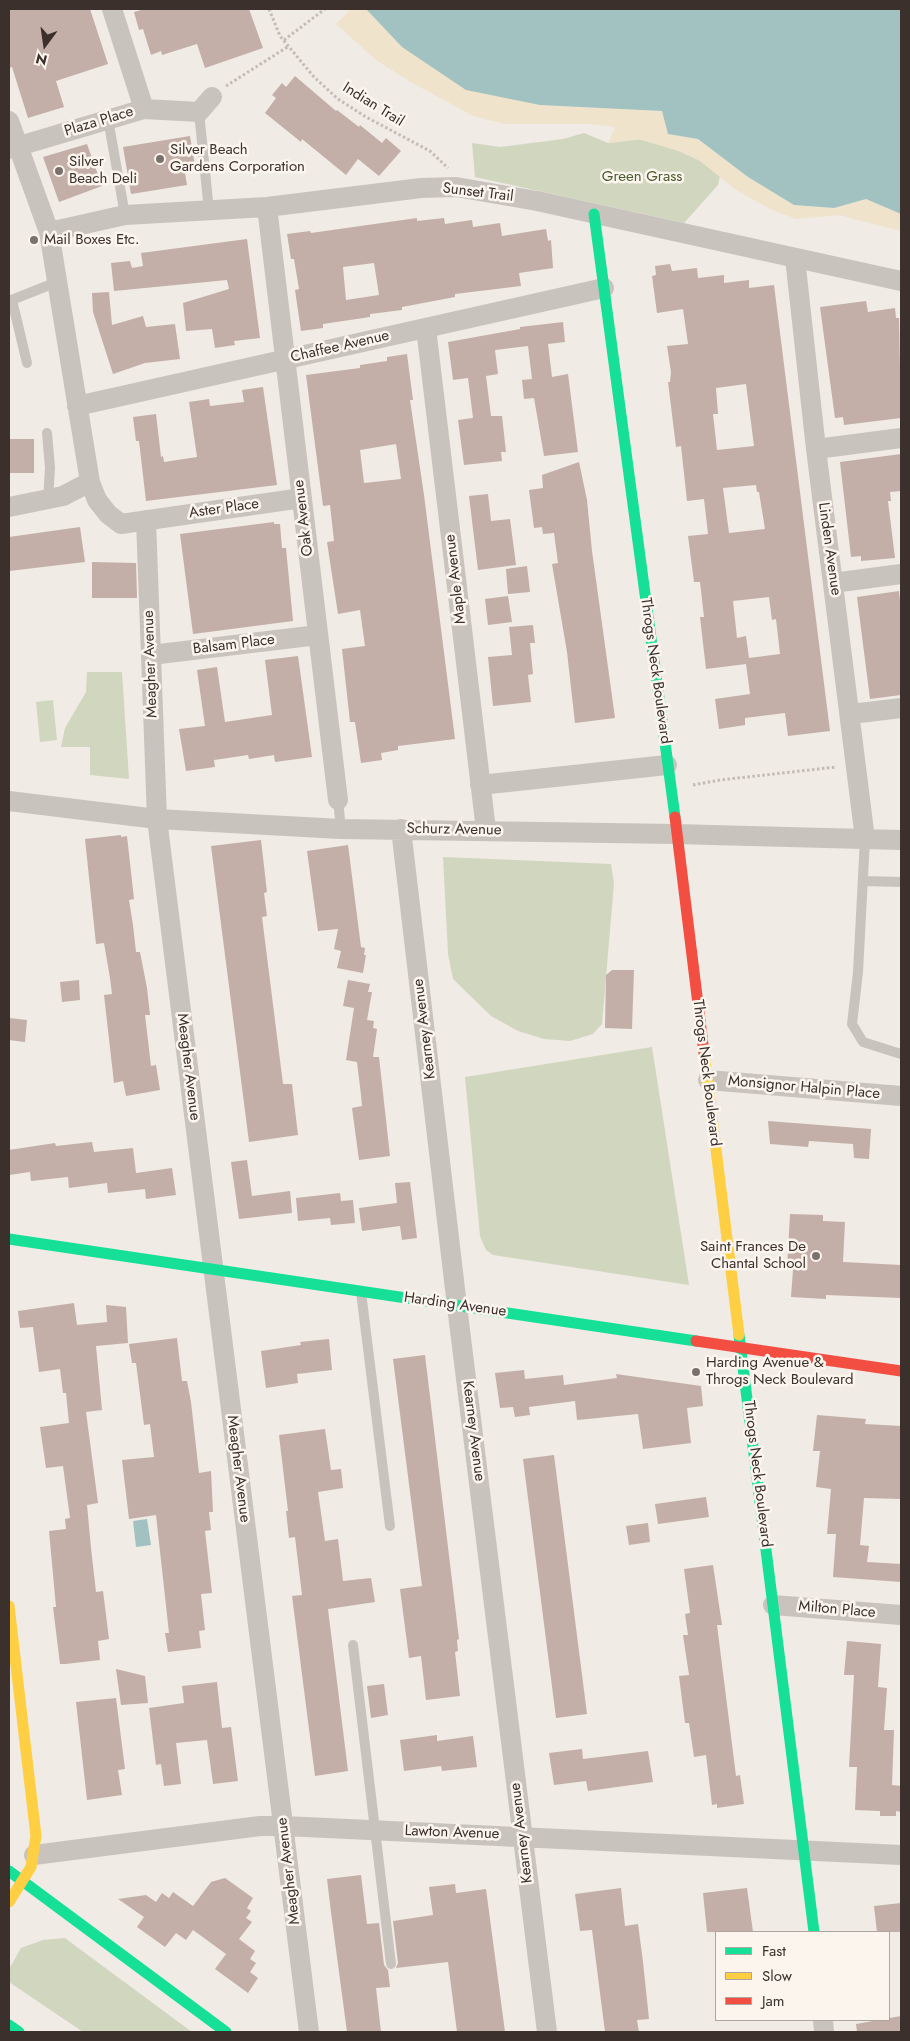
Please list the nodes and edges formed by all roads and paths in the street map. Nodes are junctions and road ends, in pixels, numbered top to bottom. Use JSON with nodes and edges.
{"nodes":[{"id":1,"x":112,"y":9,"type":"edge"},
{"id":2,"x":269,"y":9,"type":"edge"},
{"id":3,"x":326,"y":10,"type":"edge"},
{"id":4,"x":284,"y":40,"type":"junction"},
{"id":5,"x":289,"y":46,"type":"junction"},
{"id":6,"x":205,"y":104,"type":"junction"},
{"id":7,"x":144,"y":109,"type":"junction"},
{"id":8,"x":108,"y":119,"type":"junction"},
{"id":9,"x":9,"y":121,"type":"edge"},
{"id":10,"x":13,"y":147,"type":"edge"},
{"id":11,"x":456,"y":187,"type":"junction"},
{"id":12,"x":267,"y":207,"type":"junction"},
{"id":13,"x":209,"y":211,"type":"junction"},
{"id":14,"x":594,"y":214,"type":"junction"},
{"id":15,"x":125,"y":215,"type":"junction"},
{"id":16,"x":49,"y":232,"type":"junction"},
{"id":17,"x":795,"y":258,"type":"junction"},
{"id":18,"x":901,"y":281,"type":"edge"},
{"id":19,"x":57,"y":282,"type":"junction"},
{"id":20,"x":604,"y":288,"type":"junction"},
{"id":21,"x":10,"y":300,"type":"edge"},
{"id":22,"x":426,"y":328,"type":"junction"},
{"id":23,"x":285,"y":360,"type":"junction"},
{"id":24,"x":27,"y":363,"type":"dead end"},
{"id":25,"x":77,"y":406,"type":"junction"},
{"id":26,"x":47,"y":433,"type":"dead end"},
{"id":27,"x":901,"y":438,"type":"edge"},
{"id":28,"x":816,"y":449,"type":"junction"},
{"id":29,"x":90,"y":482,"type":"junction"},
{"id":30,"x":302,"y":498,"type":"junction"},
{"id":31,"x":48,"y":500,"type":"junction"},
{"id":32,"x":9,"y":507,"type":"edge"},
{"id":33,"x":146,"y":520,"type":"junction"},
{"id":34,"x":901,"y":574,"type":"edge"},
{"id":35,"x":833,"y":583,"type":"junction"},
{"id":36,"x":318,"y":635,"type":"junction"},
{"id":37,"x":151,"y":654,"type":"junction"},
{"id":38,"x":901,"y":708,"type":"edge"},
{"id":39,"x":851,"y":714,"type":"junction"},
{"id":40,"x":667,"y":765,"type":"junction"},
{"id":41,"x":823,"y":768,"type":"dead end"},
{"id":42,"x":480,"y":785,"type":"junction"},
{"id":43,"x":670,"y":788,"type":"junction"},
{"id":44,"x":338,"y":800,"type":"joint"},
{"id":45,"x":9,"y":801,"type":"edge"},
{"id":46,"x":156,"y":819,"type":"junction"},
{"id":47,"x":341,"y":829,"type":"junction"},
{"id":48,"x":401,"y":829,"type":"junction"},
{"id":49,"x":486,"y":830,"type":"junction"},
{"id":50,"x":675,"y":834,"type":"junction"},
{"id":51,"x":865,"y":839,"type":"junction"},
{"id":52,"x":901,"y":840,"type":"edge"},
{"id":53,"x":864,"y":880,"type":"junction"},
{"id":54,"x":901,"y":882,"type":"edge"},
{"id":55,"x":901,"y":1054,"type":"edge"},
{"id":56,"x":708,"y":1080,"type":"junction"},
{"id":57,"x":901,"y":1096,"type":"edge"},
{"id":58,"x":9,"y":1239,"type":"edge"},
{"id":59,"x":213,"y":1270,"type":"junction"},
{"id":60,"x":360,"y":1291,"type":"junction"},
{"id":61,"x":457,"y":1306,"type":"junction"},
{"id":62,"x":741,"y":1348,"type":"junction"},
{"id":63,"x":901,"y":1371,"type":"edge"},
{"id":64,"x":390,"y":1526,"type":"dead end"},
{"id":65,"x":773,"y":1605,"type":"junction"},
{"id":66,"x":9,"y":1606,"type":"edge"},
{"id":67,"x":901,"y":1616,"type":"edge"},
{"id":68,"x":353,"y":1645,"type":"dead end"},
{"id":69,"x":284,"y":1826,"type":"junction"},
{"id":70,"x":374,"y":1830,"type":"junction"},
{"id":71,"x":523,"y":1836,"type":"junction"},
{"id":72,"x":805,"y":1850,"type":"junction"},
{"id":73,"x":34,"y":1855,"type":"junction"},
{"id":74,"x":901,"y":1855,"type":"edge"},
{"id":75,"x":9,"y":1871,"type":"edge"},
{"id":76,"x":22,"y":1882,"type":"junction"},
{"id":77,"x":9,"y":1902,"type":"edge"},
{"id":78,"x":814,"y":1931,"type":"edge"},
{"id":79,"x":391,"y":1964,"type":"dead end"},
{"id":80,"x":9,"y":2026,"type":"edge"},
{"id":81,"x":18,"y":2032,"type":"edge"},
{"id":82,"x":226,"y":2032,"type":"edge"},
{"id":83,"x":309,"y":2032,"type":"edge"},
{"id":84,"x":547,"y":2032,"type":"edge"}],
"edges":[{"from":1,"to":7,"type":"street"},
{"from":2,"to":4,"type":"path","name":"Indian Trail"},
{"from":3,"to":4,"type":"path"},
{"from":4,"to":5,"type":"path","name":"Indian Trail"},
{"from":5,"to":6,"type":"path"},
{"from":5,"to":11,"type":"path","name":"Indian Trail"},
{"from":6,"to":7,"type":"street","name":"Plaza Place"},
{"from":6,"to":13,"type":"lane"},
{"from":7,"to":8,"type":"street","name":"Plaza Place"},
{"from":8,"to":10,"type":"street","name":"Plaza Place"},
{"from":8,"to":15,"type":"lane"},
{"from":9,"to":10,"type":"street"},
{"from":10,"to":16,"type":"street"},
{"from":11,"to":12,"type":"street","name":"Sunset Trail"},
{"from":11,"to":14,"type":"street","name":"Sunset Trail"},
{"from":12,"to":13,"type":"street","name":"Sunset Trail"},
{"from":12,"to":23,"type":"street","name":"Oak Avenue"},
{"from":13,"to":15,"type":"street","name":"Sunset Trail"},
{"from":14,"to":17,"type":"street","name":"Sunset Trail"},
{"from":14,"to":20,"type":"main road","name":"Throgs Neck Boulevard"},
{"from":15,"to":16,"type":"street","name":"Sunset Trail"},
{"from":16,"to":19,"type":"street"},
{"from":17,"to":18,"type":"street","name":"Sunset Trail"},
{"from":17,"to":28,"type":"street","name":"Linden Avenue"},
{"from":19,"to":21,"type":"lane"},
{"from":19,"to":25,"type":"street"},
{"from":20,"to":22,"type":"street","name":"Chaffee Avenue"},
{"from":20,"to":40,"type":"main road","name":"Throgs Neck Boulevard"},
{"from":21,"to":24,"type":"lane"},
{"from":22,"to":23,"type":"street","name":"Chaffee Avenue"},
{"from":22,"to":42,"type":"street","name":"Maple Avenue"},
{"from":23,"to":25,"type":"street","name":"Chaffee Avenue"},
{"from":23,"to":30,"type":"street","name":"Oak Avenue"},
{"from":25,"to":29,"type":"street"},
{"from":26,"to":31,"type":"lane"},
{"from":27,"to":28,"type":"street"},
{"from":28,"to":35,"type":"street","name":"Linden Avenue"},
{"from":29,"to":31,"type":"street"},
{"from":29,"to":33,"type":"street"},
{"from":30,"to":33,"type":"street","name":"Aster Place"},
{"from":30,"to":36,"type":"street","name":"Oak Avenue"},
{"from":31,"to":32,"type":"street"},
{"from":33,"to":37,"type":"street","name":"Meagher Avenue"},
{"from":34,"to":35,"type":"street"},
{"from":35,"to":39,"type":"street","name":"Linden Avenue"},
{"from":36,"to":37,"type":"street","name":"Balsam Place"},
{"from":36,"to":44,"type":"street","name":"Oak Avenue"},
{"from":37,"to":46,"type":"street","name":"Meagher Avenue"},
{"from":38,"to":39,"type":"street"},
{"from":39,"to":51,"type":"street","name":"Linden Avenue"},
{"from":40,"to":42,"type":"street"},
{"from":40,"to":43,"type":"main road","name":"Throgs Neck Boulevard"},
{"from":41,"to":43,"type":"path"},
{"from":42,"to":49,"type":"street","name":"Maple Avenue"},
{"from":43,"to":50,"type":"main road","name":"Throgs Neck Boulevard"},
{"from":44,"to":47,"type":"lane","name":"Oak Avenue"},
{"from":45,"to":46,"type":"street","name":"Schurz Avenue"},
{"from":46,"to":47,"type":"street","name":"Schurz Avenue"},
{"from":46,"to":59,"type":"street","name":"Meagher Avenue"},
{"from":47,"to":48,"type":"street","name":"Schurz Avenue"},
{"from":48,"to":49,"type":"street","name":"Schurz Avenue"},
{"from":48,"to":61,"type":"street","name":"Kearney Avenue"},
{"from":49,"to":50,"type":"street","name":"Schurz Avenue"},
{"from":50,"to":51,"type":"street","name":"Schurz Avenue"},
{"from":50,"to":56,"type":"main road","name":"Throgs Neck Boulevard"},
{"from":51,"to":52,"type":"street","name":"Schurz Avenue"},
{"from":51,"to":53,"type":"lane"},
{"from":53,"to":54,"type":"lane"},
{"from":53,"to":55,"type":"lane"},
{"from":56,"to":57,"type":"street","name":"Monsignor Halpin Place"},
{"from":56,"to":62,"type":"main road","name":"Throgs Neck Boulevard"},
{"from":58,"to":59,"type":"main road","name":"Harding Avenue"},
{"from":59,"to":60,"type":"main road","name":"Harding Avenue"},
{"from":59,"to":69,"type":"street","name":"Meagher Avenue"},
{"from":60,"to":61,"type":"main road","name":"Harding Avenue"},
{"from":60,"to":64,"type":"lane"},
{"from":61,"to":62,"type":"main road","name":"Harding Avenue"},
{"from":61,"to":71,"type":"street","name":"Kearney Avenue"},
{"from":62,"to":63,"type":"main road","name":"Harding Avenue"},
{"from":62,"to":65,"type":"main road","name":"Throgs Neck Boulevard"},
{"from":65,"to":67,"type":"street","name":"Milton Place"},
{"from":65,"to":72,"type":"main road","name":"Throgs Neck Boulevard"},
{"from":66,"to":73,"type":"main road"},
{"from":68,"to":70,"type":"lane"},
{"from":69,"to":70,"type":"street","name":"Lawton Avenue"},
{"from":69,"to":73,"type":"street","name":"Lawton Avenue"},
{"from":69,"to":83,"type":"street","name":"Meagher Avenue"},
{"from":70,"to":71,"type":"street","name":"Lawton Avenue"},
{"from":70,"to":79,"type":"lane"},
{"from":71,"to":72,"type":"street","name":"Lawton Avenue"},
{"from":71,"to":84,"type":"street","name":"Kearney Avenue"},
{"from":72,"to":74,"type":"street","name":"Lawton Avenue"},
{"from":72,"to":78,"type":"main road","name":"Throgs Neck Boulevard"},
{"from":73,"to":76,"type":"main road"},
{"from":75,"to":76,"type":"main road"},
{"from":76,"to":77,"type":"main road"},
{"from":76,"to":82,"type":"main road"},
{"from":80,"to":81,"type":"main road"}]}
